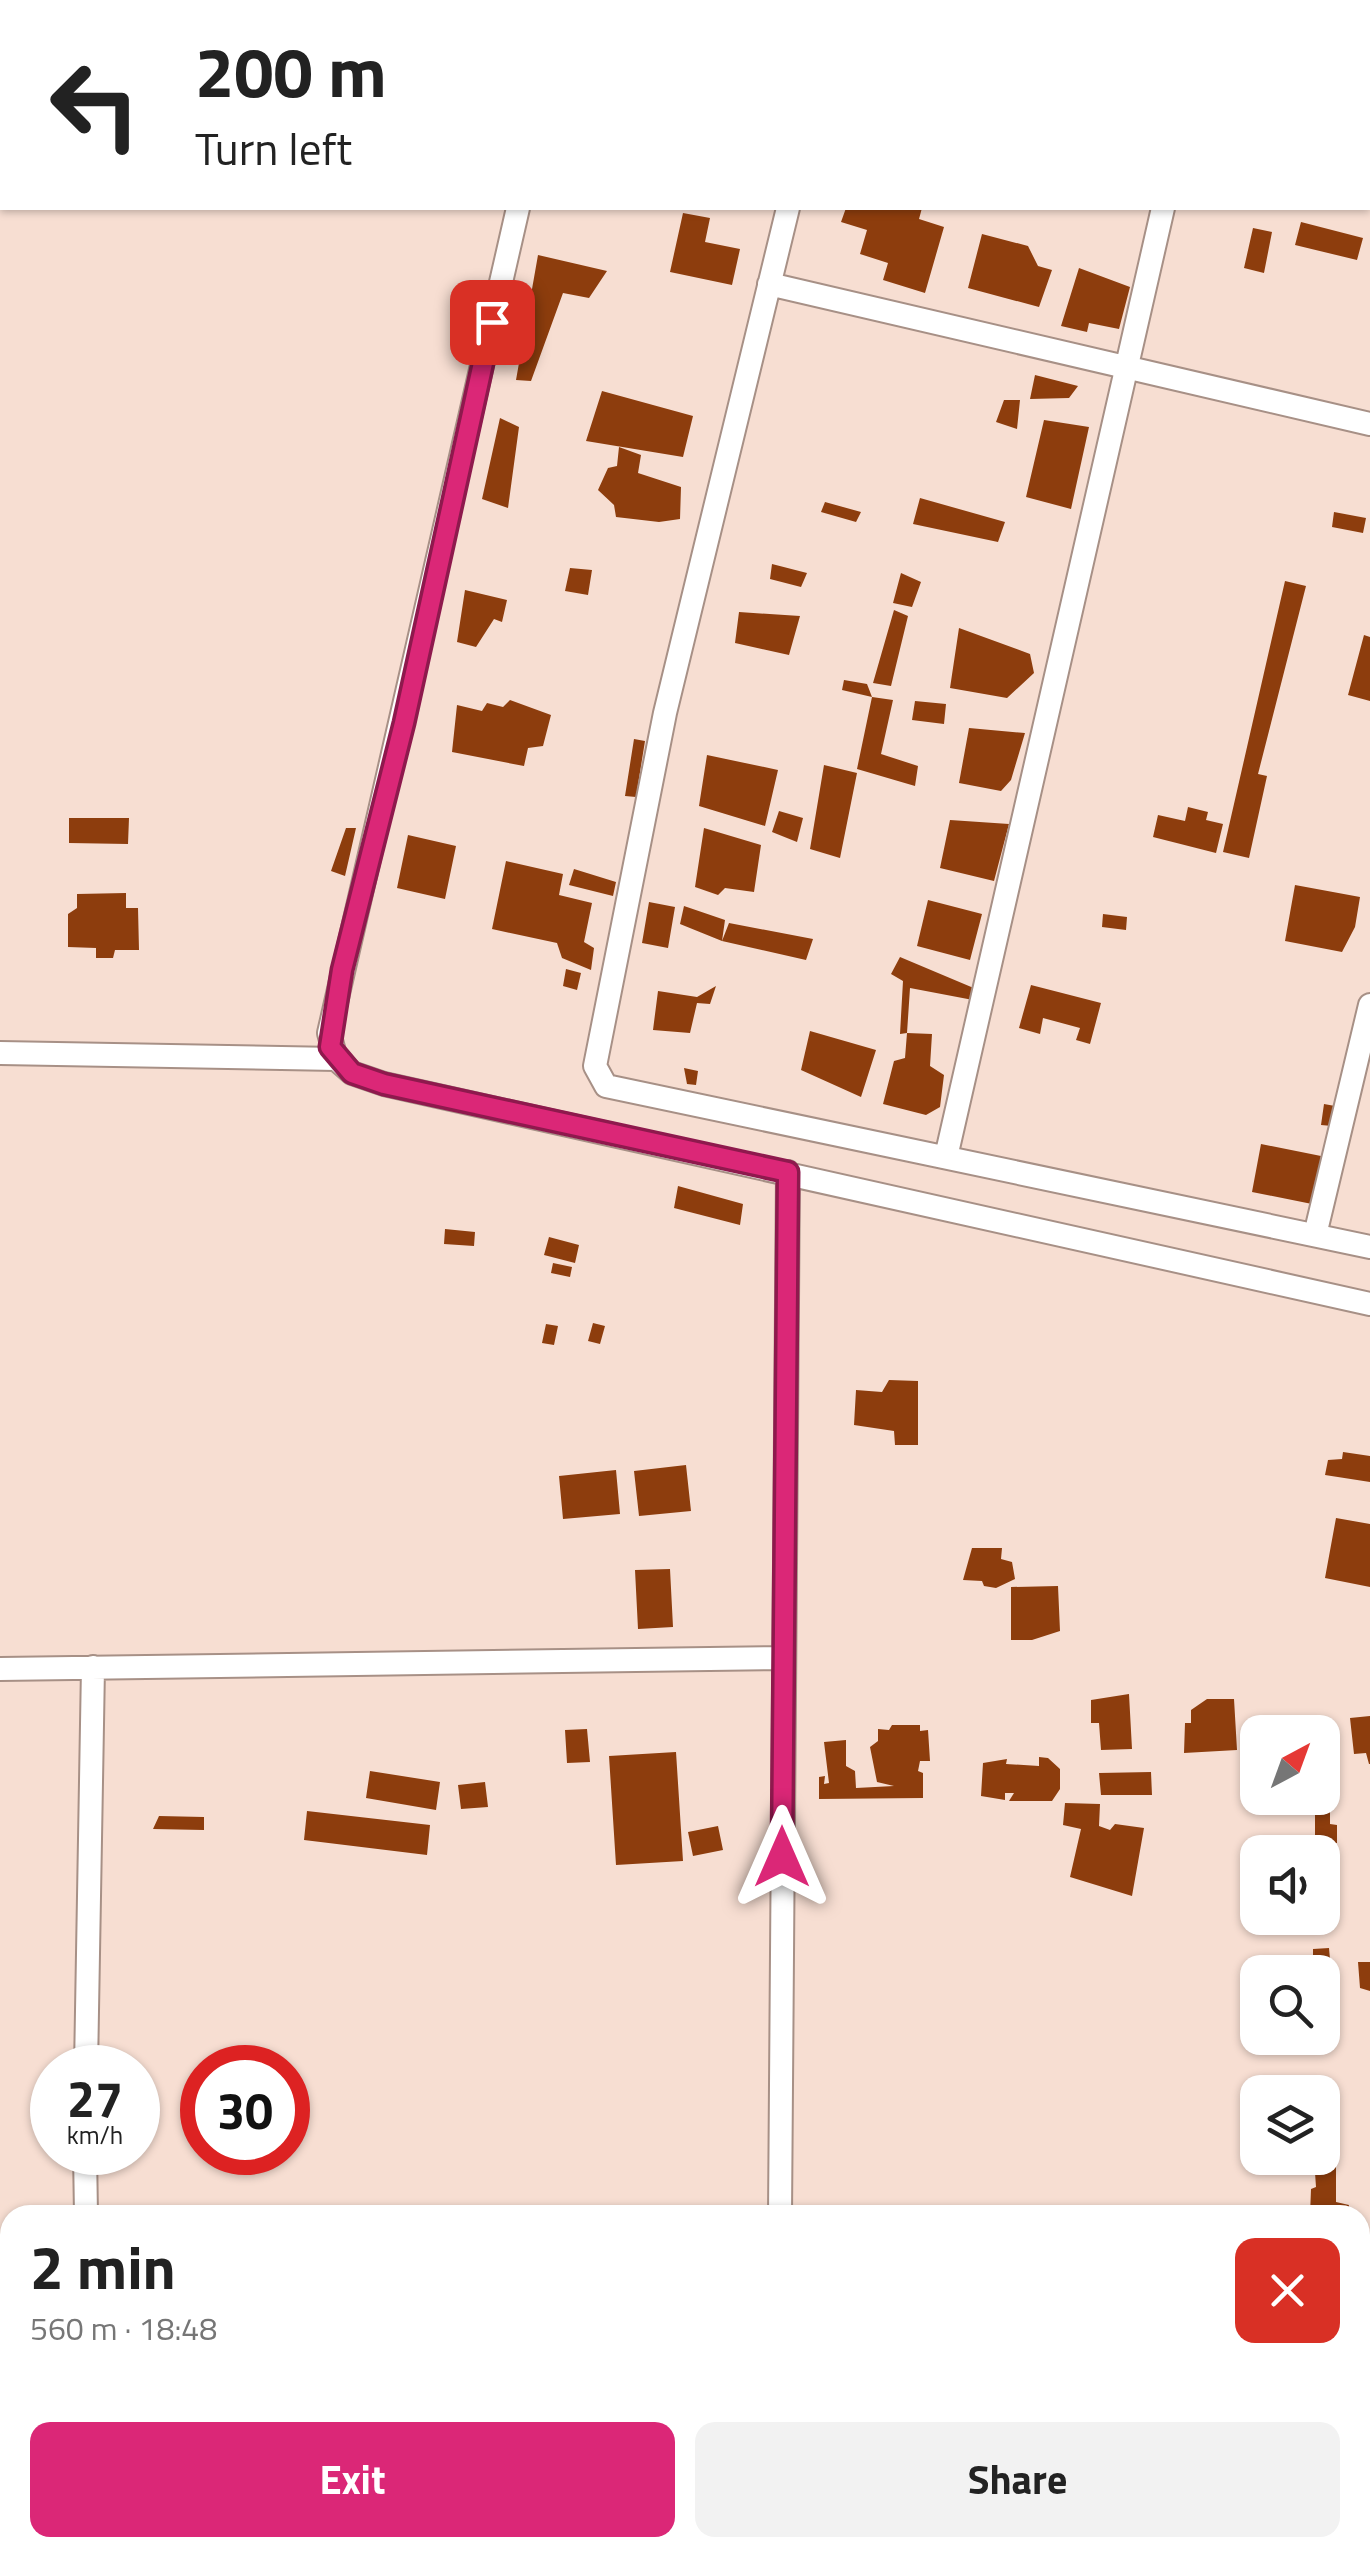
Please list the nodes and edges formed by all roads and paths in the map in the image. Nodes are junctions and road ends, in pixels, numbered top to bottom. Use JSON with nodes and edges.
{"nodes":[{"id":1,"x":518,"y":210,"type":"edge"},
{"id":2,"x":788,"y":210,"type":"edge"},
{"id":3,"x":1163,"y":210,"type":"edge"},
{"id":4,"x":769,"y":284,"type":"junction"},
{"id":5,"x":1126,"y":366,"type":"junction"},
{"id":6,"x":1370,"y":424,"type":"edge"},
{"id":7,"x":1370,"y":1005,"type":"edge"},
{"id":8,"x":0,"y":1053,"type":"edge"},
{"id":9,"x":336,"y":1059,"type":"junction"},
{"id":10,"x":946,"y":1157,"type":"junction"},
{"id":11,"x":788,"y":1172,"type":"junction"},
{"id":12,"x":1315,"y":1235,"type":"junction"},
{"id":13,"x":1370,"y":1246,"type":"edge"},
{"id":14,"x":1370,"y":1304,"type":"edge"},
{"id":15,"x":784,"y":1658,"type":"junction"},
{"id":16,"x":93,"y":1667,"type":"junction"},
{"id":17,"x":0,"y":1669,"type":"edge"},
{"id":18,"x":86,"y":2045,"type":"edge"},
{"id":19,"x":85,"y":2175,"type":"edge"},
{"id":20,"x":86,"y":2205,"type":"edge"},
{"id":21,"x":780,"y":2205,"type":"edge"}],
"edges":[{"from":1,"to":9,"type":"street"},
{"from":2,"to":4,"type":"street"},
{"from":3,"to":5,"type":"street"},
{"from":4,"to":5,"type":"street"},
{"from":4,"to":10,"type":"street"},
{"from":5,"to":6,"type":"street"},
{"from":5,"to":10,"type":"street"},
{"from":7,"to":12,"type":"street"},
{"from":8,"to":9,"type":"street"},
{"from":9,"to":11,"type":"street"},
{"from":10,"to":12,"type":"street"},
{"from":11,"to":14,"type":"street"},
{"from":11,"to":15,"type":"street"},
{"from":12,"to":13,"type":"street"},
{"from":15,"to":16,"type":"street"},
{"from":15,"to":21,"type":"street"},
{"from":16,"to":17,"type":"street"},
{"from":16,"to":18,"type":"street"},
{"from":19,"to":20,"type":"street"}]}
